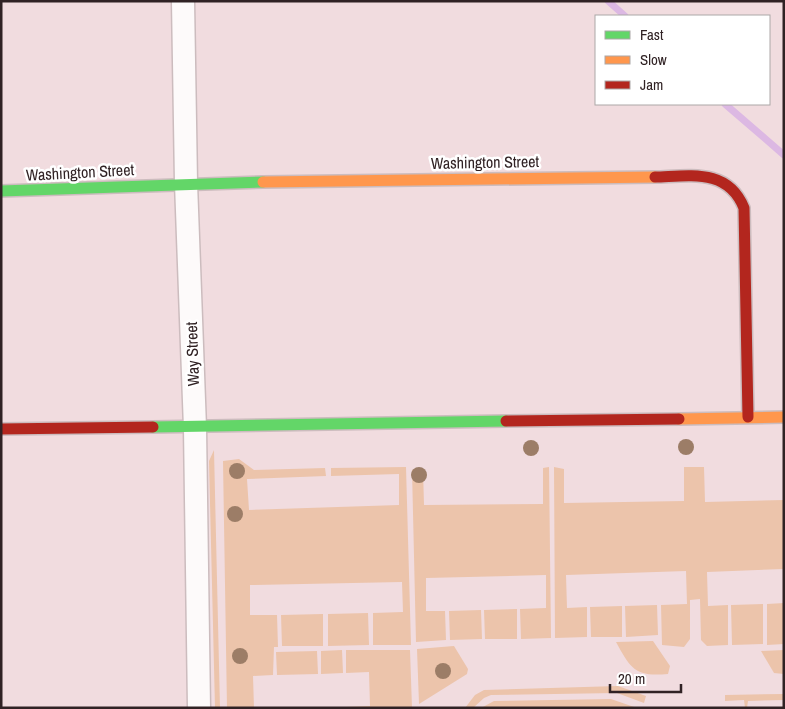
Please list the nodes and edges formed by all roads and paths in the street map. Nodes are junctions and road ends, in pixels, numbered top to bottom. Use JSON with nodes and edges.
{"nodes":[{"id":1,"x":183,"y":1,"type":"edge"},
{"id":2,"x":186,"y":183,"type":"junction"},
{"id":3,"x":1,"y":192,"type":"edge"},
{"id":4,"x":748,"y":417,"type":"junction"},
{"id":5,"x":784,"y":417,"type":"edge"},
{"id":6,"x":195,"y":428,"type":"junction"},
{"id":7,"x":1,"y":429,"type":"edge"},
{"id":8,"x":199,"y":708,"type":"edge"}],
"edges":[{"from":1,"to":2,"type":"street","name":"Way Street"},
{"from":2,"to":3,"type":"street","name":"Washington Street"},
{"from":2,"to":4,"type":"street","name":"Washington Street"},
{"from":2,"to":6,"type":"street","name":"Way Street"},
{"from":4,"to":5,"type":"street"},
{"from":4,"to":6,"type":"street"},
{"from":6,"to":7,"type":"street"},
{"from":6,"to":8,"type":"street","name":"Way Street"}]}
